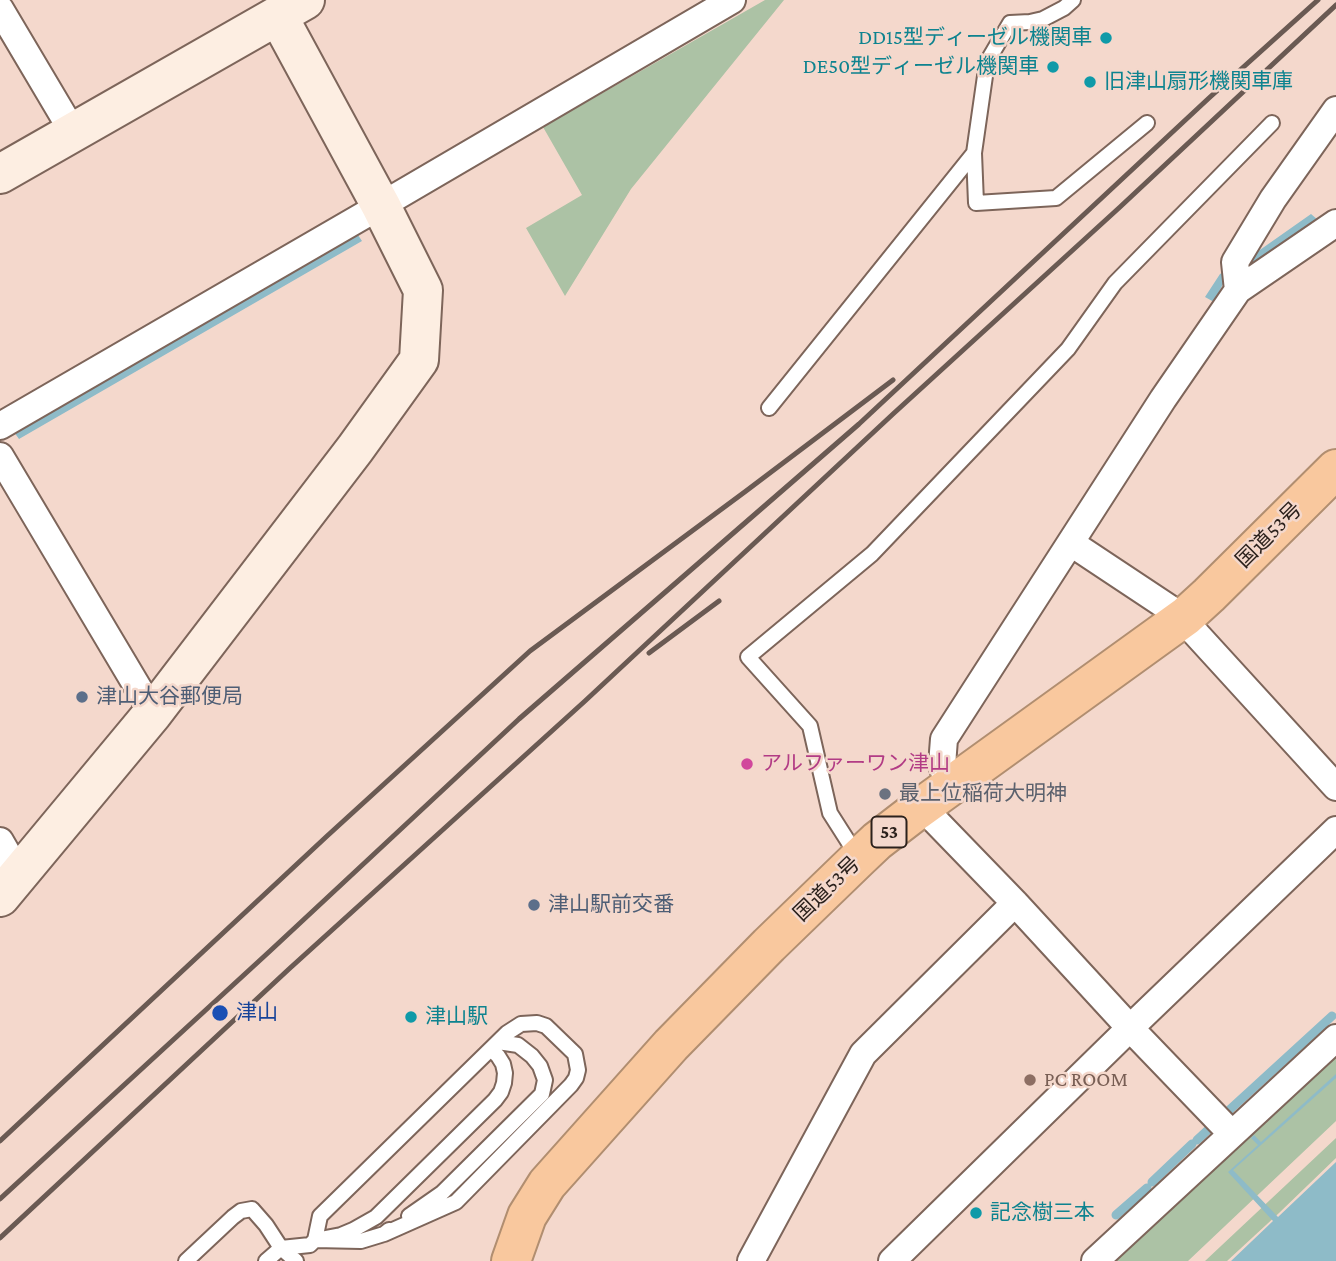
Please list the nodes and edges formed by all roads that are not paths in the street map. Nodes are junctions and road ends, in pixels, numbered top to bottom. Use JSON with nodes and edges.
{"nodes":[{"id":1,"x":732,"y":0,"type":"edge"},
{"id":2,"x":1073,"y":0,"type":"edge"},
{"id":3,"x":284,"y":5,"type":"edge"},
{"id":4,"x":0,"y":9,"type":"edge"},
{"id":5,"x":1336,"y":110,"type":"edge"},
{"id":6,"x":1147,"y":123,"type":"dead end"},
{"id":7,"x":1272,"y":123,"type":"dead end"},
{"id":8,"x":73,"y":132,"type":"junction"},
{"id":9,"x":974,"y":153,"type":"junction"},
{"id":10,"x":0,"y":174,"type":"edge"},
{"id":11,"x":381,"y":206,"type":"junction"},
{"id":12,"x":1336,"y":223,"type":"edge"},
{"id":13,"x":1238,"y":290,"type":"junction"},
{"id":14,"x":769,"y":408,"type":"dead end"},
{"id":15,"x":0,"y":426,"type":"edge"},
{"id":16,"x":0,"y":456,"type":"edge"},
{"id":17,"x":1336,"y":469,"type":"edge"},
{"id":18,"x":1071,"y":543,"type":"junction"},
{"id":19,"x":1182,"y":619,"type":"junction"},
{"id":20,"x":153,"y":713,"type":"junction"},
{"id":21,"x":1336,"y":787,"type":"edge"},
{"id":22,"x":935,"y":797,"type":"junction"},
{"id":23,"x":1336,"y":830,"type":"edge"},
{"id":24,"x":0,"y":841,"type":"edge"},
{"id":25,"x":859,"y":858,"type":"junction"},
{"id":26,"x":10,"y":886,"type":"edge"},
{"id":27,"x":1015,"y":903,"type":"junction"},
{"id":28,"x":1130,"y":1028,"type":"junction"},
{"id":29,"x":1336,"y":1038,"type":"edge"},
{"id":30,"x":495,"y":1045,"type":"junction"},
{"id":31,"x":1232,"y":1134,"type":"junction"},
{"id":32,"x":384,"y":1234,"type":"junction"},
{"id":33,"x":315,"y":1240,"type":"junction"},
{"id":34,"x":281,"y":1248,"type":"junction"},
{"id":35,"x":186,"y":1261,"type":"edge"},
{"id":36,"x":266,"y":1261,"type":"edge"},
{"id":37,"x":296,"y":1261,"type":"edge"},
{"id":38,"x":512,"y":1261,"type":"edge"},
{"id":39,"x":751,"y":1261,"type":"edge"},
{"id":40,"x":892,"y":1261,"type":"edge"},
{"id":41,"x":1096,"y":1261,"type":"edge"}],
"edges":[{"from":1,"to":11,"type":"street"},
{"from":2,"to":9,"type":"lane"},
{"from":3,"to":8,"type":"street"},
{"from":3,"to":11,"type":"street"},
{"from":4,"to":8,"type":"street"},
{"from":5,"to":13,"type":"street"},
{"from":6,"to":9,"type":"lane"},
{"from":7,"to":25,"type":"lane"},
{"from":8,"to":10,"type":"street"},
{"from":9,"to":14,"type":"lane"},
{"from":11,"to":15,"type":"street"},
{"from":11,"to":20,"type":"street"},
{"from":12,"to":13,"type":"street"},
{"from":13,"to":18,"type":"street"},
{"from":16,"to":20,"type":"street"},
{"from":17,"to":19,"type":"highway","name":"国道53号","number":"53"},
{"from":18,"to":19,"type":"street"},
{"from":18,"to":22,"type":"street"},
{"from":19,"to":21,"type":"street"},
{"from":19,"to":22,"type":"highway","name":"国道53号","number":"53"},
{"from":20,"to":26,"type":"street"},
{"from":22,"to":25,"type":"highway","name":"国道53号","number":"53"},
{"from":22,"to":27,"type":"street"},
{"from":23,"to":28,"type":"street"},
{"from":24,"to":26,"type":"street"},
{"from":25,"to":38,"type":"highway","name":"国道53号","number":"53"},
{"from":27,"to":28,"type":"street"},
{"from":27,"to":39,"type":"street"},
{"from":28,"to":31,"type":"street"},
{"from":28,"to":40,"type":"street"},
{"from":29,"to":31,"type":"street"},
{"from":30,"to":32,"type":"lane"},
{"from":30,"to":32,"type":"lane"},
{"from":30,"to":33,"type":"lane"},
{"from":30,"to":33,"type":"lane"},
{"from":31,"to":41,"type":"street"},
{"from":32,"to":33,"type":"lane"},
{"from":33,"to":34,"type":"lane"},
{"from":34,"to":35,"type":"lane"},
{"from":34,"to":36,"type":"lane"},
{"from":34,"to":37,"type":"lane"}]}
